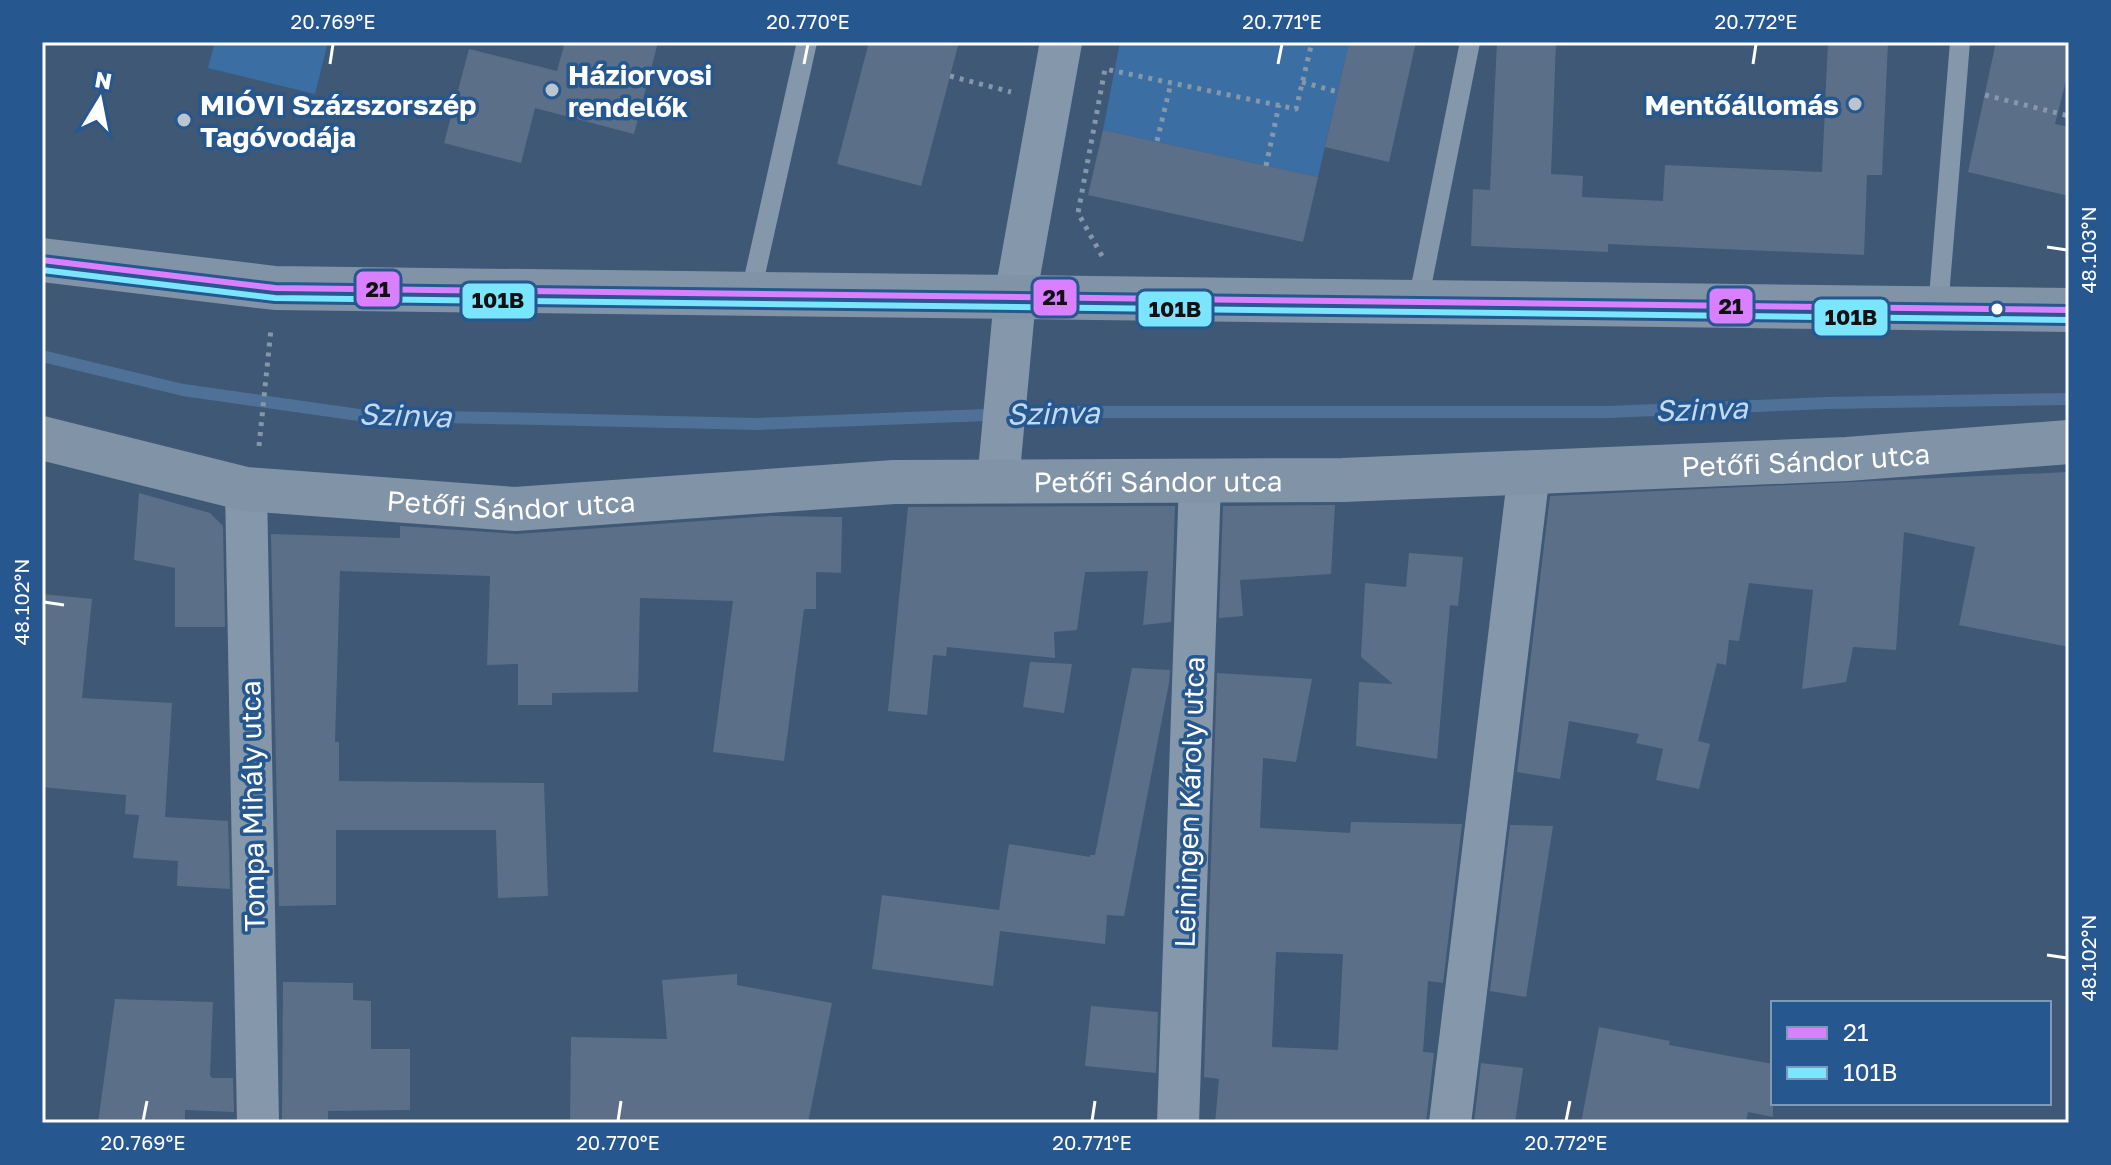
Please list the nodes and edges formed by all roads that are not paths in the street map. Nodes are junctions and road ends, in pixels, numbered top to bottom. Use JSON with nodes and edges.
{"nodes":[{"id":1,"x":807,"y":42,"type":"edge"},
{"id":2,"x":1061,"y":42,"type":"edge"},
{"id":3,"x":1470,"y":42,"type":"edge"},
{"id":4,"x":1960,"y":42,"type":"edge"},
{"id":5,"x":42,"y":260,"type":"edge"},
{"id":6,"x":751,"y":292,"type":"junction"},
{"id":7,"x":1015,"y":298,"type":"junction"},
{"id":8,"x":1418,"y":302,"type":"junction"},
{"id":9,"x":1938,"y":309,"type":"junction"},
{"id":10,"x":2069,"y":310,"type":"edge"},
{"id":11,"x":42,"y":438,"type":"edge"},
{"id":12,"x":2069,"y":442,"type":"edge"},
{"id":13,"x":1529,"y":472,"type":"junction"},
{"id":14,"x":1200,"y":481,"type":"junction"},
{"id":15,"x":998,"y":482,"type":"junction"},
{"id":16,"x":246,"y":489,"type":"junction"},
{"id":17,"x":258,"y":1123,"type":"edge"},
{"id":18,"x":1178,"y":1123,"type":"edge"},
{"id":19,"x":1450,"y":1123,"type":"edge"}],
"edges":[{"from":1,"to":6,"type":"lane"},
{"from":2,"to":7,"type":"street"},
{"from":3,"to":8,"type":"lane"},
{"from":4,"to":9,"type":"lane"},
{"from":5,"to":6,"type":"street"},
{"from":6,"to":7,"type":"street"},
{"from":7,"to":8,"type":"street"},
{"from":7,"to":15,"type":"street"},
{"from":8,"to":9,"type":"street"},
{"from":9,"to":10,"type":"street"},
{"from":11,"to":16,"type":"street","name":"Petőfi Sándor utca"},
{"from":12,"to":13,"type":"street","name":"Petőfi Sándor utca"},
{"from":13,"to":14,"type":"street","name":"Petőfi Sándor utca"},
{"from":13,"to":19,"type":"street"},
{"from":14,"to":15,"type":"street","name":"Petőfi Sándor utca"},
{"from":14,"to":18,"type":"street","name":"Leiningen Károly utca"},
{"from":15,"to":16,"type":"street","name":"Petőfi Sándor utca"},
{"from":16,"to":17,"type":"street","name":"Tompa Mihály utca"}]}
